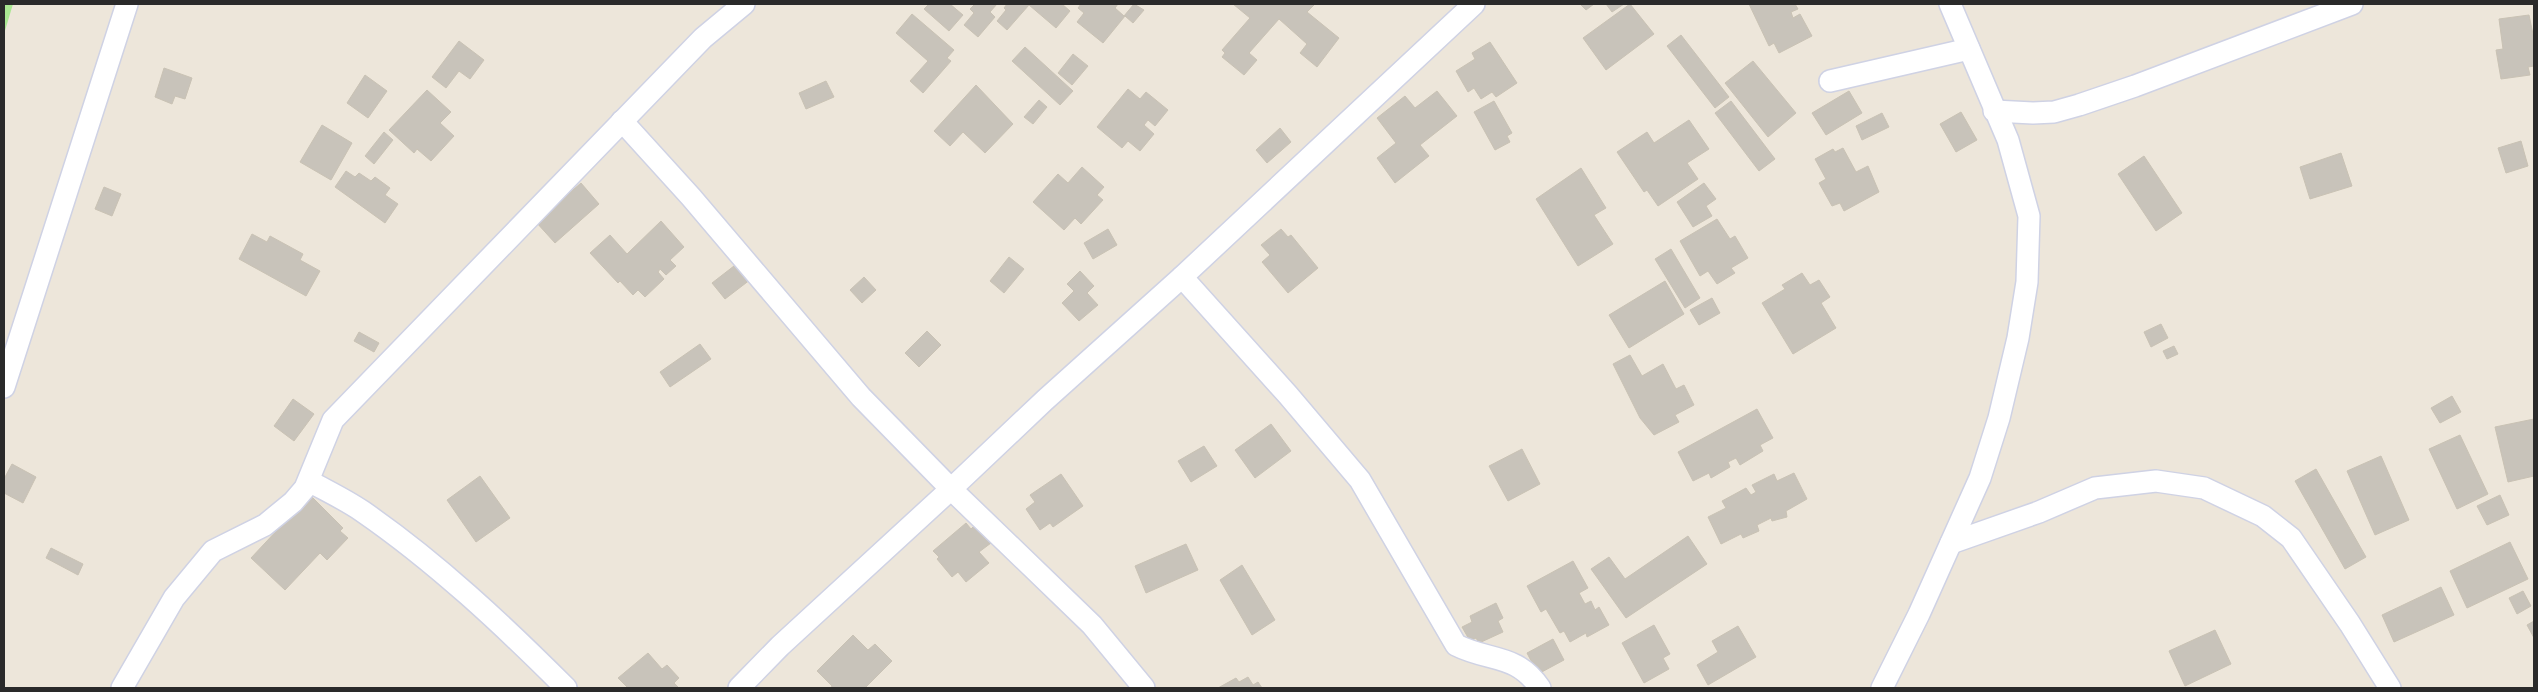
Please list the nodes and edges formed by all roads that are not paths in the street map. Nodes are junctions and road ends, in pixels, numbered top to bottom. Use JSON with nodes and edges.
{"nodes":[{"id":1,"x":127,"y":4,"type":"edge"},
{"id":2,"x":744,"y":4,"type":"edge"},
{"id":3,"x":1474,"y":4,"type":"edge"},
{"id":4,"x":1950,"y":4,"type":"edge"},
{"id":5,"x":2352,"y":4,"type":"edge"},
{"id":6,"x":1968,"y":49,"type":"junction"},
{"id":7,"x":1830,"y":81,"type":"dead end"},
{"id":8,"x":1994,"y":111,"type":"junction"},
{"id":9,"x":622,"y":121,"type":"junction"},
{"id":10,"x":1182,"y":277,"type":"junction"},
{"id":11,"x":4,"y":387,"type":"edge"},
{"id":12,"x":309,"y":481,"type":"junction"},
{"id":13,"x":951,"y":490,"type":"junction"},
{"id":14,"x":1951,"y":543,"type":"junction"},
{"id":15,"x":122,"y":688,"type":"edge"},
{"id":16,"x":566,"y":688,"type":"edge"},
{"id":17,"x":738,"y":688,"type":"edge"},
{"id":18,"x":1144,"y":688,"type":"edge"},
{"id":19,"x":1540,"y":688,"type":"edge"},
{"id":20,"x":1882,"y":688,"type":"edge"},
{"id":21,"x":2390,"y":688,"type":"edge"}],
"edges":[{"from":1,"to":11,"type":"street"},
{"from":2,"to":9,"type":"street"},
{"from":3,"to":10,"type":"street"},
{"from":4,"to":6,"type":"street"},
{"from":5,"to":8,"type":"street"},
{"from":6,"to":7,"type":"street"},
{"from":6,"to":8,"type":"street"},
{"from":8,"to":14,"type":"street"},
{"from":9,"to":12,"type":"street"},
{"from":9,"to":13,"type":"street"},
{"from":10,"to":13,"type":"street"},
{"from":10,"to":19,"type":"street"},
{"from":12,"to":15,"type":"street"},
{"from":12,"to":16,"type":"street"},
{"from":13,"to":17,"type":"street"},
{"from":13,"to":18,"type":"street"},
{"from":14,"to":20,"type":"street"},
{"from":14,"to":21,"type":"street"}]}
